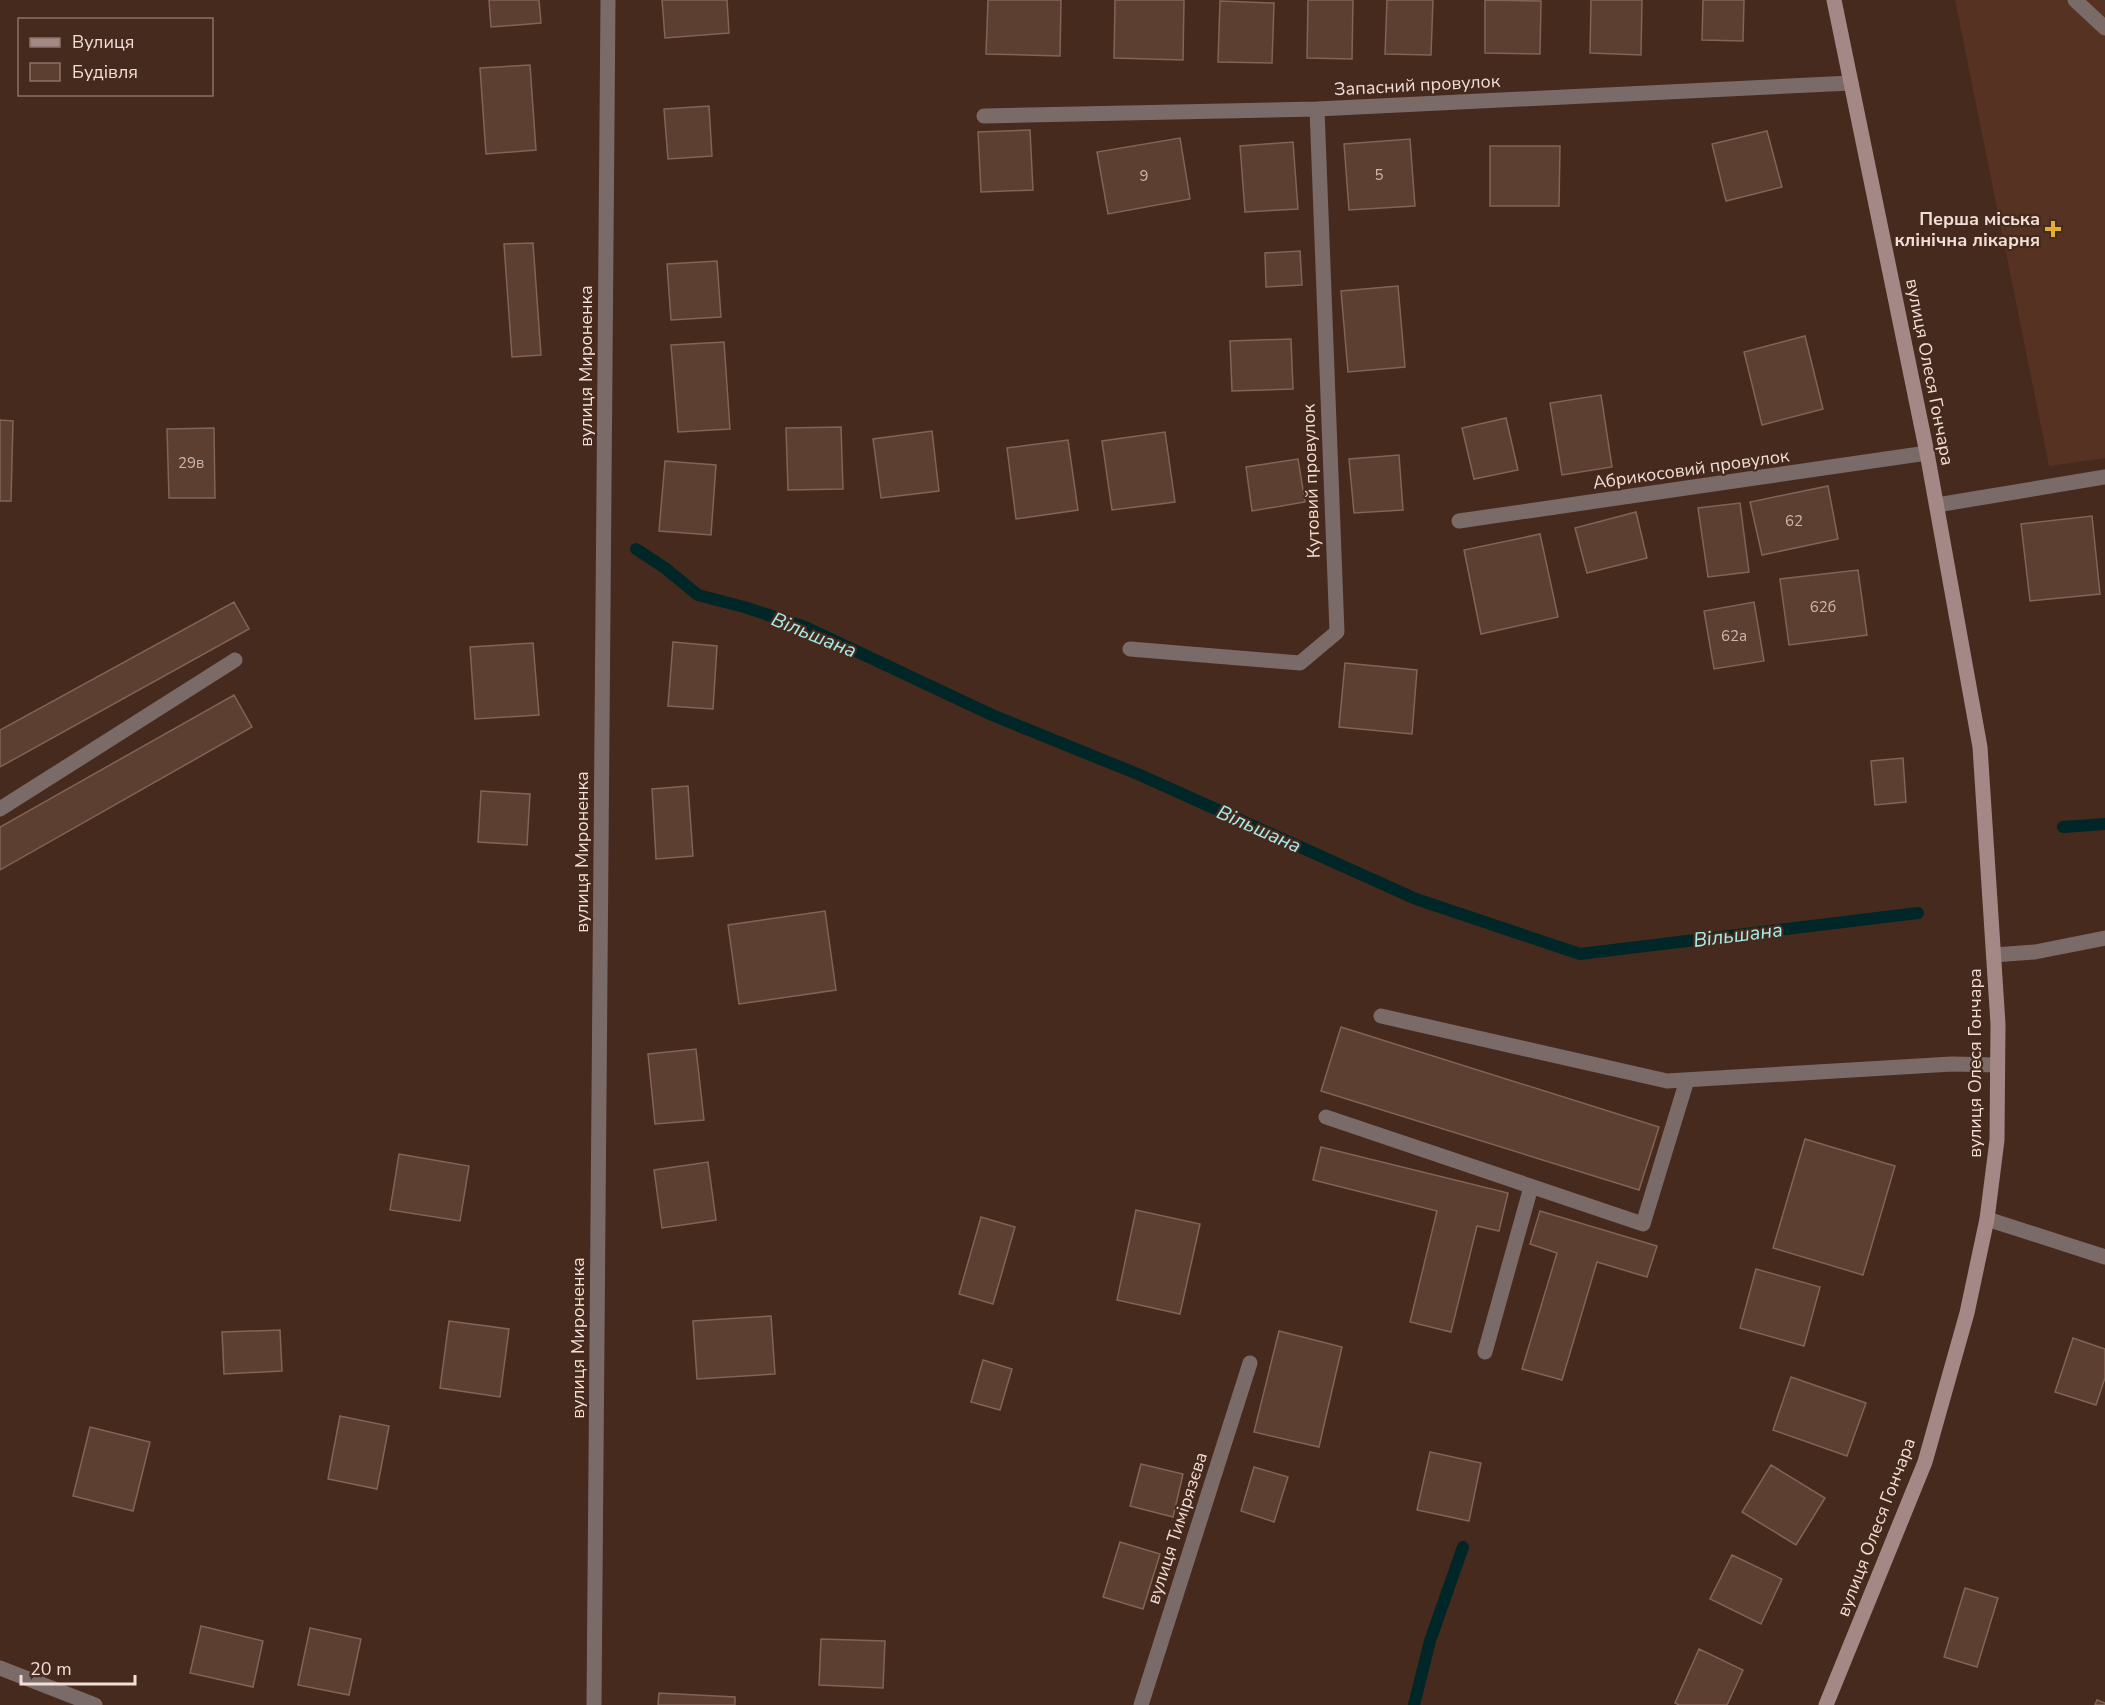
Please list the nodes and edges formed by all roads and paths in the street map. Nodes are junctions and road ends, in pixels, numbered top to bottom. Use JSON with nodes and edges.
{"nodes":[{"id":1,"x":608,"y":0,"type":"edge"},
{"id":2,"x":1834,"y":0,"type":"edge"},
{"id":3,"x":2075,"y":0,"type":"edge"},
{"id":4,"x":2105,"y":28,"type":"edge"},
{"id":5,"x":1851,"y":83,"type":"junction"},
{"id":6,"x":1317,"y":109,"type":"junction"},
{"id":7,"x":984,"y":116,"type":"dead end"},
{"id":8,"x":1927,"y":453,"type":"junction"},
{"id":9,"x":2105,"y":477,"type":"edge"},
{"id":10,"x":1937,"y":505,"type":"junction"},
{"id":11,"x":1460,"y":522,"type":"dead end"},
{"id":12,"x":1130,"y":649,"type":"dead end"},
{"id":13,"x":236,"y":660,"type":"dead end"},
{"id":14,"x":0,"y":809,"type":"edge"},
{"id":15,"x":2105,"y":938,"type":"edge"},
{"id":16,"x":1994,"y":955,"type":"junction"},
{"id":17,"x":1381,"y":1016,"type":"dead end"},
{"id":18,"x":1997,"y":1065,"type":"junction"},
{"id":19,"x":1687,"y":1080,"type":"junction"},
{"id":20,"x":1326,"y":1117,"type":"dead end"},
{"id":21,"x":1531,"y":1186,"type":"junction"},
{"id":22,"x":1987,"y":1219,"type":"junction"},
{"id":23,"x":2105,"y":1257,"type":"edge"},
{"id":24,"x":1485,"y":1352,"type":"dead end"},
{"id":25,"x":1250,"y":1363,"type":"dead end"},
{"id":26,"x":0,"y":1668,"type":"edge"},
{"id":27,"x":95,"y":1705,"type":"edge"},
{"id":28,"x":594,"y":1705,"type":"edge"},
{"id":29,"x":1141,"y":1705,"type":"edge"},
{"id":30,"x":1826,"y":1705,"type":"edge"}],
"edges":[{"from":1,"to":28,"type":"street","name":"вулиця Мироненка"},
{"from":2,"to":5,"type":"main road","name":"вулиця Олеся Гончара"},
{"from":3,"to":4,"type":"street"},
{"from":5,"to":6,"type":"street","name":"Запасний провулок"},
{"from":5,"to":8,"type":"main road","name":"вулиця Олеся Гончара"},
{"from":6,"to":7,"type":"street","name":"Запасний провулок"},
{"from":6,"to":12,"type":"street","name":"Кутовий провулок"},
{"from":8,"to":10,"type":"main road","name":"вулиця Олеся Гончара"},
{"from":8,"to":11,"type":"street","name":"Абрикосовий провулок"},
{"from":9,"to":10,"type":"street"},
{"from":10,"to":16,"type":"main road","name":"вулиця Олеся Гончара"},
{"from":13,"to":14,"type":"street"},
{"from":15,"to":16,"type":"street"},
{"from":16,"to":18,"type":"main road","name":"вулиця Олеся Гончара"},
{"from":17,"to":19,"type":"street"},
{"from":18,"to":19,"type":"street"},
{"from":18,"to":22,"type":"main road","name":"вулиця Олеся Гончара"},
{"from":19,"to":21,"type":"street"},
{"from":20,"to":21,"type":"street"},
{"from":21,"to":24,"type":"street"},
{"from":22,"to":23,"type":"street"},
{"from":22,"to":30,"type":"main road","name":"вулиця Олеся Гончара"},
{"from":25,"to":29,"type":"street","name":"вулиця Тимірязєва"},
{"from":26,"to":27,"type":"street"}]}
